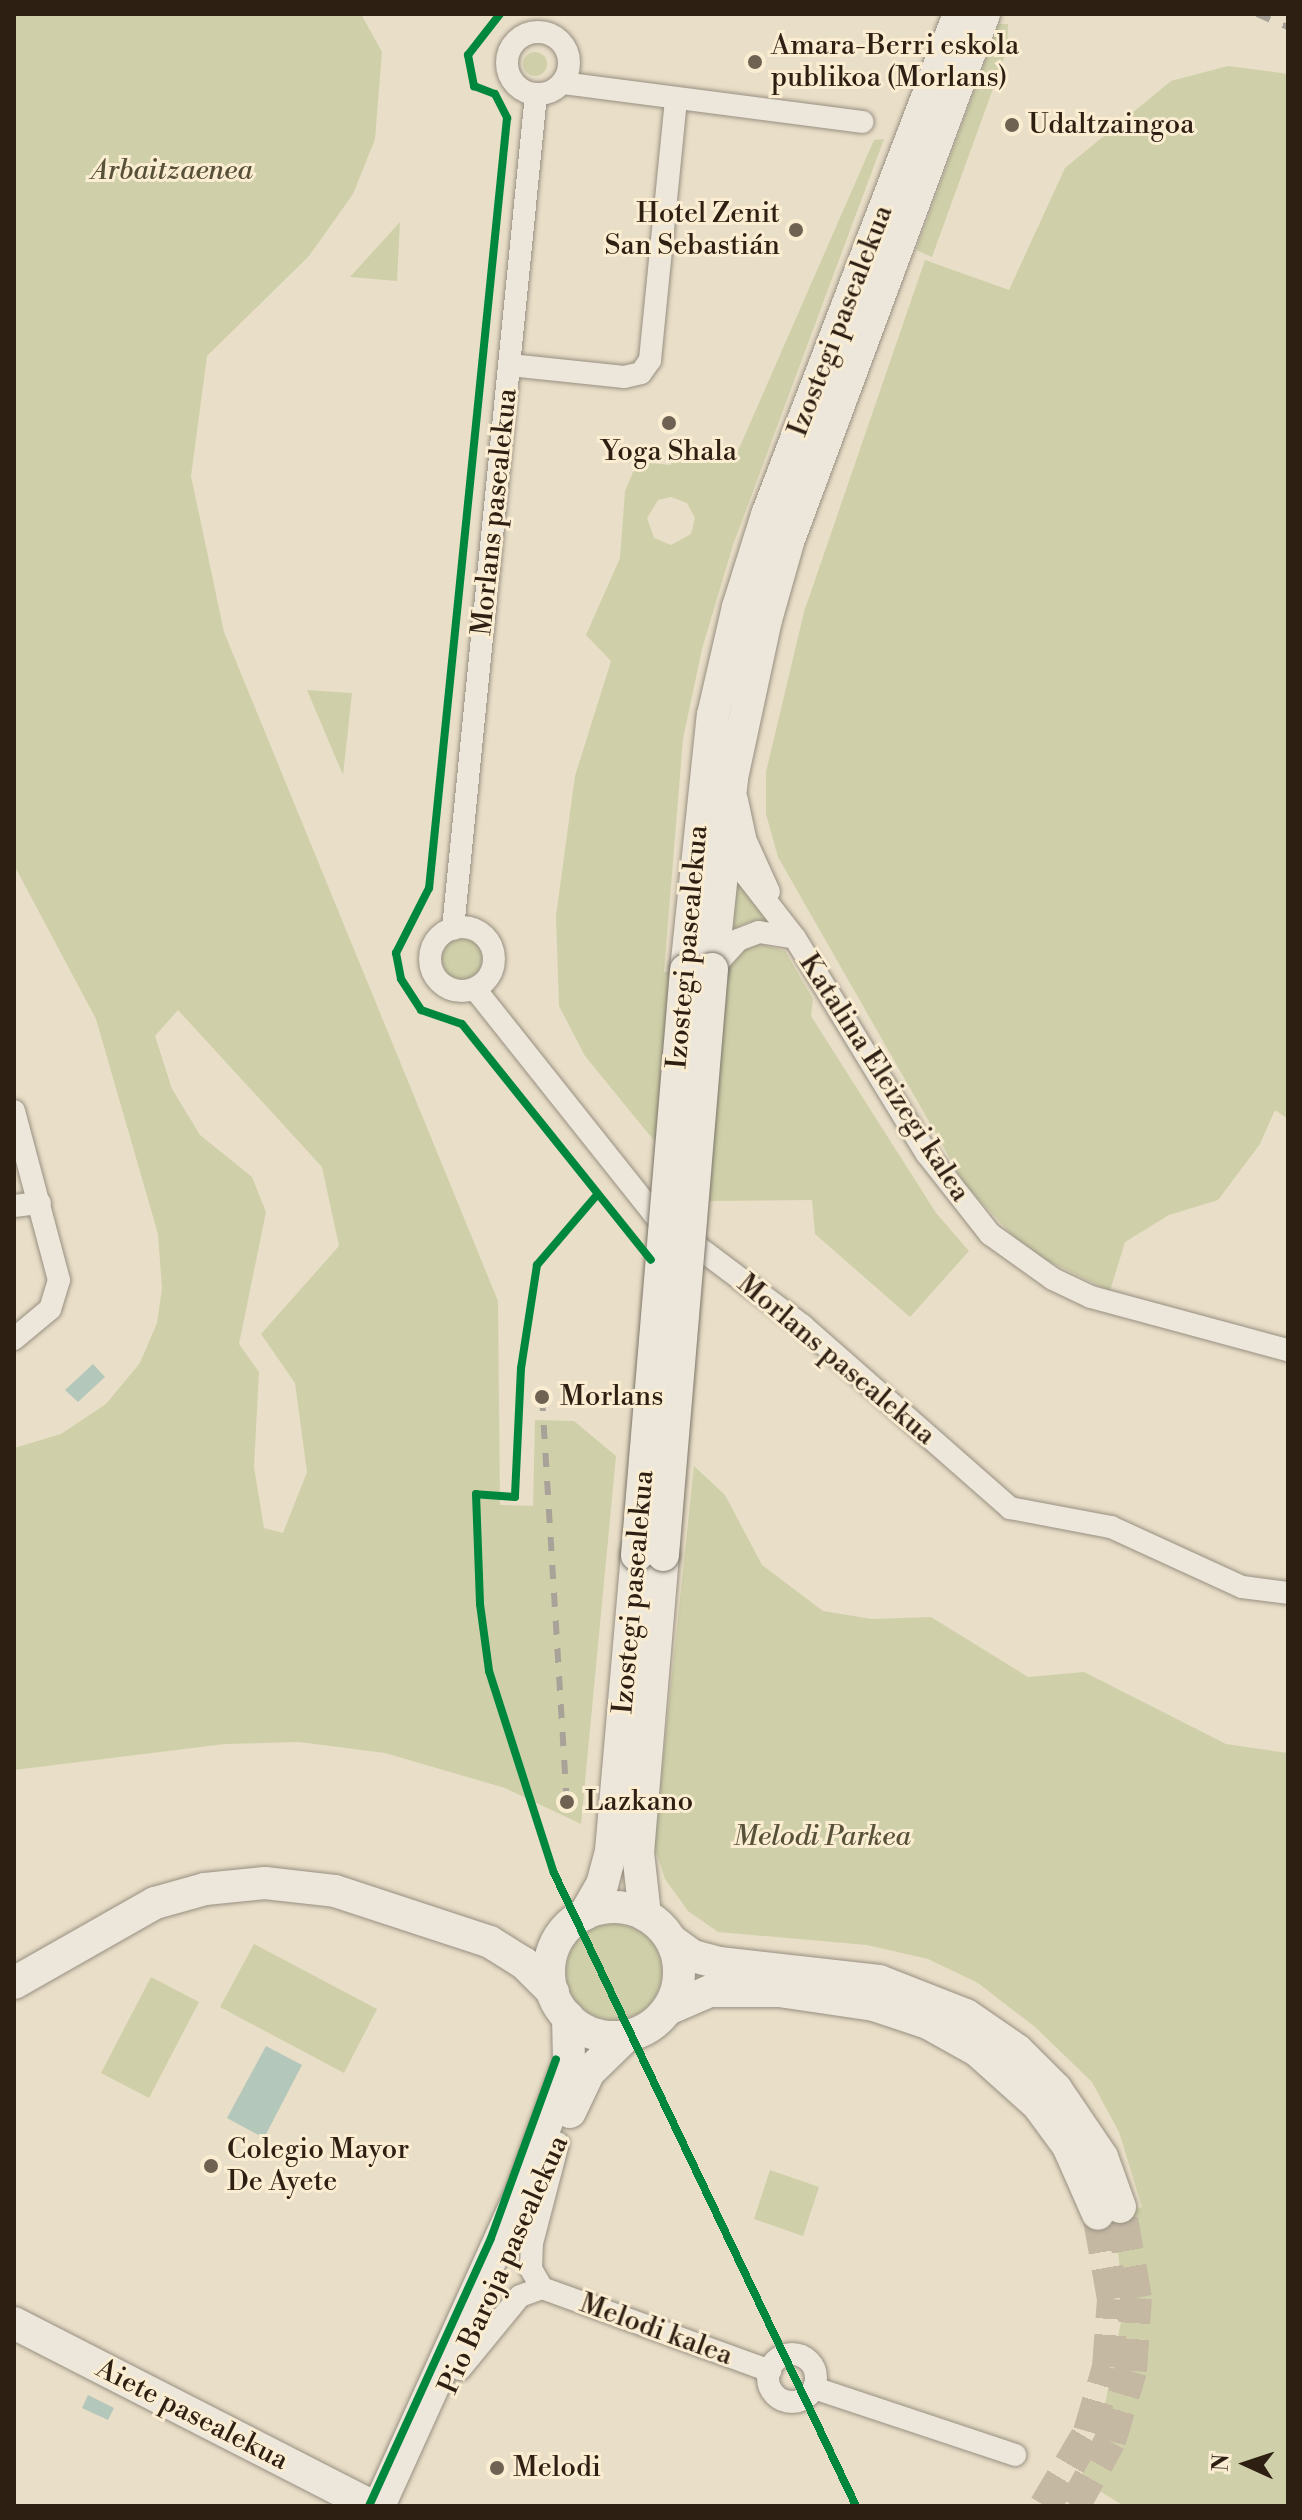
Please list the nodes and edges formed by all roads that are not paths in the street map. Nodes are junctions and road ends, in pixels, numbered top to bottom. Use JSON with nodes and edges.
{"nodes":[{"id":1,"x":959,"y":14,"type":"edge"},
{"id":2,"x":984,"y":14,"type":"edge"},
{"id":3,"x":547,"y":23,"type":"edge"},
{"id":4,"x":563,"y":83,"type":"junction"},
{"id":5,"x":536,"y":95,"type":"junction"},
{"id":6,"x":676,"y":101,"type":"junction"},
{"id":7,"x":862,"y":122,"type":"dead end"},
{"id":8,"x":510,"y":365,"type":"junction"},
{"id":9,"x":713,"y":715,"type":"junction"},
{"id":10,"x":732,"y":778,"type":"junction"},
{"id":11,"x":723,"y":849,"type":"junction"},
{"id":12,"x":453,"y":929,"type":"junction"},
{"id":13,"x":795,"y":938,"type":"junction"},
{"id":14,"x":699,"y":970,"type":"junction"},
{"id":15,"x":475,"y":989,"type":"junction"},
{"id":16,"x":14,"y":1111,"type":"edge"},
{"id":17,"x":40,"y":1203,"type":"junction"},
{"id":18,"x":14,"y":1206,"type":"edge"},
{"id":19,"x":14,"y":1339,"type":"edge"},
{"id":20,"x":1288,"y":1350,"type":"edge"},
{"id":21,"x":650,"y":1555,"type":"junction"},
{"id":22,"x":1288,"y":1593,"type":"edge"},
{"id":23,"x":585,"y":1914,"type":"junction"},
{"id":24,"x":645,"y":1915,"type":"junction"},
{"id":25,"x":560,"y":1937,"type":"junction"},
{"id":26,"x":672,"y":1941,"type":"junction"},
{"id":27,"x":490,"y":1942,"type":"junction"},
{"id":28,"x":14,"y":1983,"type":"edge"},
{"id":29,"x":560,"y":2005,"type":"junction"},
{"id":30,"x":668,"y":2009,"type":"junction"},
{"id":31,"x":626,"y":2036,"type":"junction"},
{"id":32,"x":558,"y":2143,"type":"junction"},
{"id":33,"x":542,"y":2288,"type":"junction"},
{"id":34,"x":14,"y":2323,"type":"edge"},
{"id":35,"x":460,"y":2369,"type":"junction"},
{"id":36,"x":770,"y":2371,"type":"junction"},
{"id":37,"x":814,"y":2388,"type":"junction"},
{"id":38,"x":1015,"y":2455,"type":"dead end"},
{"id":39,"x":368,"y":2503,"type":"edge"},
{"id":40,"x":396,"y":2506,"type":"edge"}],
"edges":[{"from":1,"to":9,"type":"main road","name":"Izostegi pasealekua"},
{"from":2,"to":10,"type":"main road","name":"Izostegi pasealekua"},
{"from":3,"to":4,"type":"street"},
{"from":3,"to":5,"type":"street"},
{"from":4,"to":5,"type":"street"},
{"from":4,"to":6,"type":"street"},
{"from":5,"to":8,"type":"street","name":"Morlans pasealekua"},
{"from":6,"to":7,"type":"street"},
{"from":6,"to":8,"type":"street"},
{"from":8,"to":12,"type":"street","name":"Morlans pasealekua"},
{"from":9,"to":11,"type":"street","name":"Katalina Eleizegi kalea"},
{"from":9,"to":14,"type":"main road","name":"Izostegi pasealekua"},
{"from":10,"to":11,"type":"main road","name":"Izostegi pasealekua"},
{"from":10,"to":13,"type":"street"},
{"from":11,"to":13,"type":"street","name":"Katalina Eleizegi kalea"},
{"from":11,"to":14,"type":"main road","name":"Izostegi pasealekua"},
{"from":12,"to":15,"type":"street"},
{"from":12,"to":15,"type":"street"},
{"from":13,"to":14,"type":"street"},
{"from":13,"to":20,"type":"street","name":"Katalina Eleizegi kalea"},
{"from":14,"to":21,"type":"main road","name":"Izostegi pasealekua","bridge":true},
{"from":15,"to":22,"type":"street","name":"Morlans pasealekua"},
{"from":16,"to":17,"type":"street"},
{"from":17,"to":18,"type":"street"},
{"from":17,"to":19,"type":"street"},
{"from":21,"to":23,"type":"main road","name":"Izostegi pasealekua"},
{"from":21,"to":24,"type":"main road","name":"Izostegi pasealekua"},
{"from":23,"to":24,"type":"main road"},
{"from":23,"to":25,"type":"main road"},
{"from":24,"to":26,"type":"main road"},
{"from":25,"to":27,"type":"main road"},
{"from":25,"to":29,"type":"main road"},
{"from":26,"to":30,"type":"main road"},
{"from":26,"to":30,"type":"main road"},
{"from":27,"to":28,"type":"main road"},
{"from":27,"to":29,"type":"main road"},
{"from":29,"to":31,"type":"main road"},
{"from":29,"to":39,"type":"main road","name":"Pio Baroja pasealekua"},
{"from":30,"to":31,"type":"main road"},
{"from":31,"to":32,"type":"main road","name":"Pio Baroja pasealekua"},
{"from":32,"to":33,"type":"street"},
{"from":32,"to":35,"type":"main road","name":"Pio Baroja pasealekua"},
{"from":33,"to":35,"type":"street"},
{"from":33,"to":36,"type":"street","name":"Melodi kalea"},
{"from":34,"to":39,"type":"main road","name":"Aiete pasealekua"},
{"from":35,"to":40,"type":"main road","name":"Pio Baroja pasealekua"},
{"from":36,"to":37,"type":"street"},
{"from":36,"to":37,"type":"street"},
{"from":37,"to":38,"type":"street"}]}
